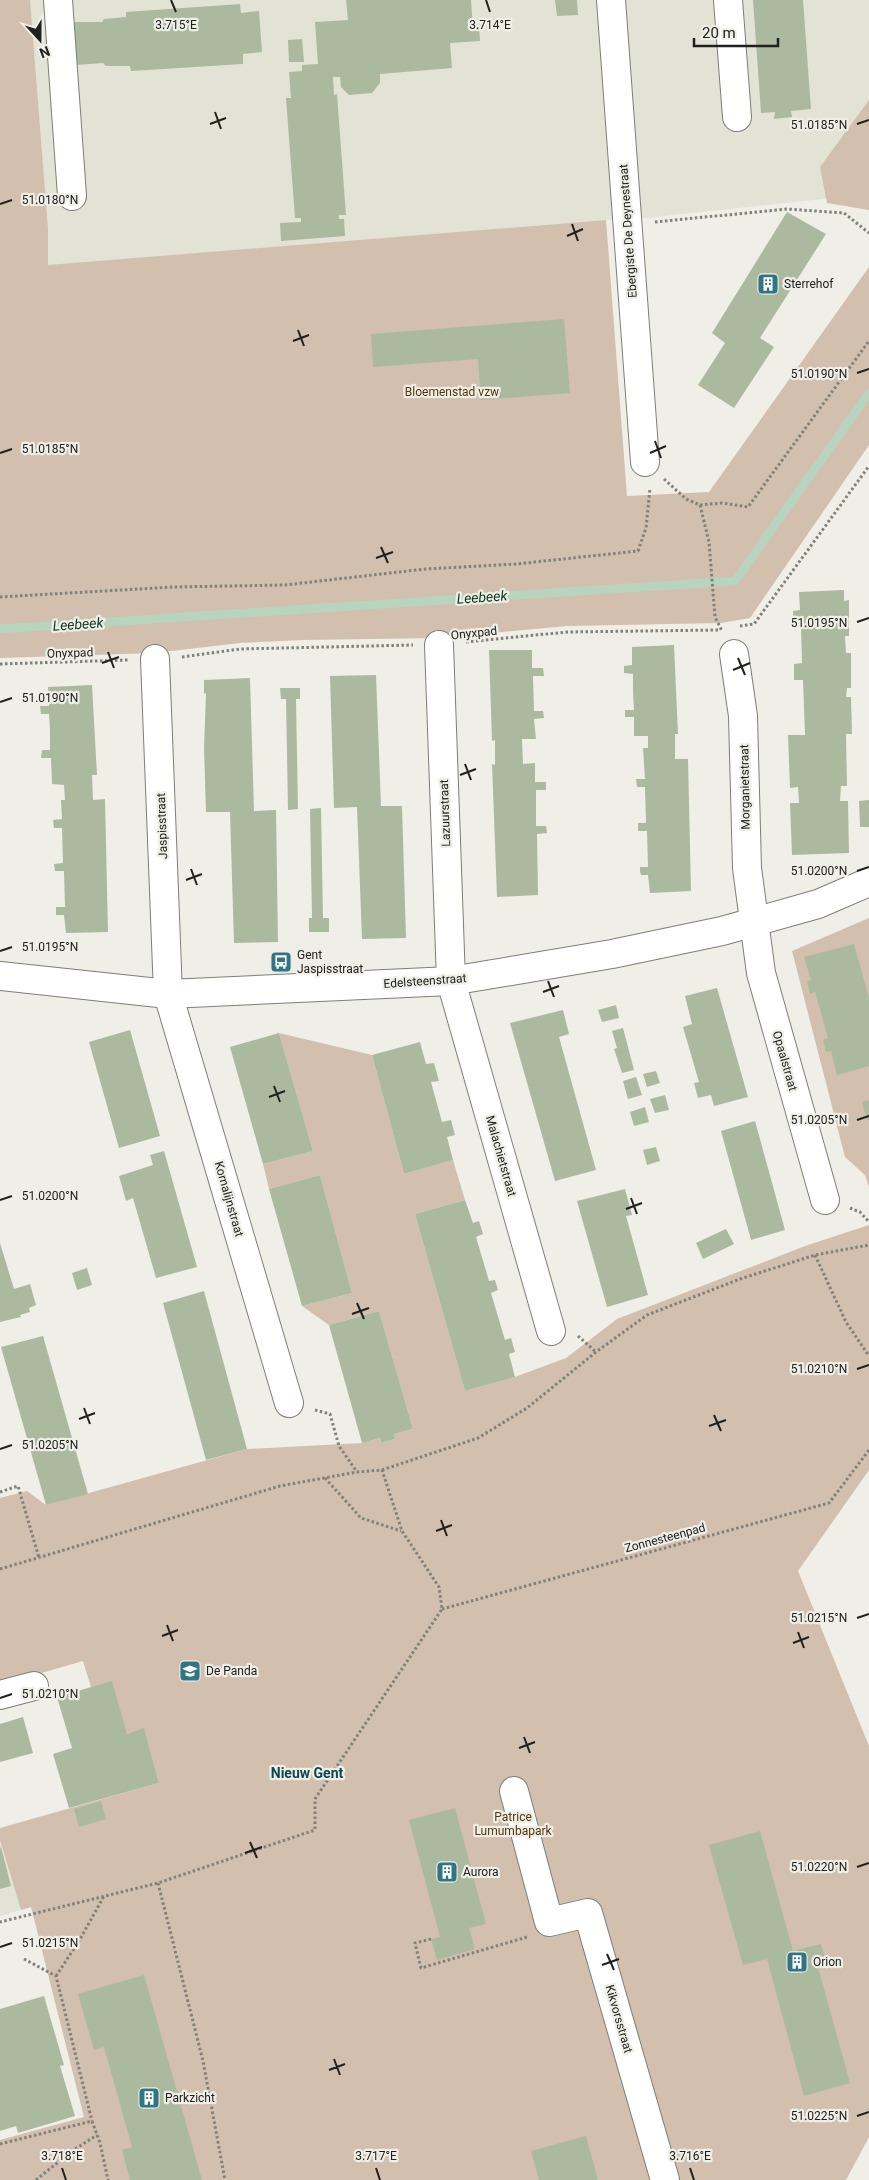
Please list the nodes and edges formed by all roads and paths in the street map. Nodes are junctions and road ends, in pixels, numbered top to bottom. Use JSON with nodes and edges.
{"nodes":[{"id":1,"x":58,"y":0,"type":"edge"},
{"id":2,"x":611,"y":0,"type":"edge"},
{"id":3,"x":728,"y":0,"type":"edge"},
{"id":4,"x":737,"y":117,"type":"dead end"},
{"id":5,"x":72,"y":196,"type":"dead end"},
{"id":6,"x":646,"y":223,"type":"dead end"},
{"id":7,"x":869,"y":233,"type":"edge"},
{"id":8,"x":869,"y":341,"type":"edge"},
{"id":9,"x":869,"y":466,"type":"edge"},
{"id":10,"x":648,"y":469,"type":"junction"},
{"id":11,"x":700,"y":505,"type":"junction"},
{"id":12,"x":0,"y":597,"type":"edge"},
{"id":13,"x":738,"y":627,"type":"dead end"},
{"id":14,"x":728,"y":637,"type":"junction"},
{"id":15,"x":439,"y":645,"type":"junction"},
{"id":16,"x":155,"y":659,"type":"junction"},
{"id":17,"x":0,"y":664,"type":"edge"},
{"id":18,"x":869,"y":882,"type":"edge"},
{"id":19,"x":754,"y":921,"type":"junction"},
{"id":20,"x":0,"y":976,"type":"edge"},
{"id":21,"x":451,"y":981,"type":"junction"},
{"id":22,"x":168,"y":994,"type":"junction"},
{"id":23,"x":825,"y":1200,"type":"dead end"},
{"id":24,"x":869,"y":1246,"type":"edge"},
{"id":25,"x":815,"y":1255,"type":"junction"},
{"id":26,"x":551,"y":1331,"type":"dead end"},
{"id":27,"x":869,"y":1356,"type":"edge"},
{"id":28,"x":289,"y":1403,"type":"joint"},
{"id":29,"x":869,"y":1450,"type":"edge"},
{"id":30,"x":382,"y":1470,"type":"junction"},
{"id":31,"x":357,"y":1472,"type":"junction"},
{"id":32,"x":324,"y":1478,"type":"junction"},
{"id":33,"x":0,"y":1492,"type":"edge"},
{"id":34,"x":402,"y":1531,"type":"junction"},
{"id":35,"x":39,"y":1558,"type":"junction"},
{"id":36,"x":0,"y":1569,"type":"edge"},
{"id":37,"x":442,"y":1609,"type":"junction"},
{"id":38,"x":34,"y":1686,"type":"dead end"},
{"id":39,"x":0,"y":1695,"type":"edge"},
{"id":40,"x":514,"y":1791,"type":"dead end"},
{"id":41,"x":158,"y":1883,"type":"junction"},
{"id":42,"x":104,"y":1896,"type":"junction"},
{"id":43,"x":0,"y":1922,"type":"edge"},
{"id":44,"x":548,"y":1922,"type":"junction"},
{"id":45,"x":432,"y":1939,"type":"dead end"},
{"id":46,"x":24,"y":1959,"type":"dead end"},
{"id":47,"x":56,"y":1976,"type":"junction"},
{"id":48,"x":92,"y":2121,"type":"junction"},
{"id":49,"x":97,"y":2135,"type":"junction"},
{"id":50,"x":0,"y":2144,"type":"edge"},
{"id":51,"x":36,"y":2180,"type":"edge"},
{"id":52,"x":108,"y":2180,"type":"edge"},
{"id":53,"x":225,"y":2180,"type":"edge"},
{"id":54,"x":665,"y":2180,"type":"edge"}],
"edges":[{"from":1,"to":5,"type":"street"},
{"from":2,"to":10,"type":"street","name":"Ebergiste De Deynestraat"},
{"from":3,"to":4,"type":"street"},
{"from":6,"to":7,"type":"path"},
{"from":8,"to":11,"type":"path"},
{"from":9,"to":13,"type":"path"},
{"from":10,"to":11,"type":"path"},
{"from":10,"to":12,"type":"path"},
{"from":11,"to":14,"type":"path"},
{"from":14,"to":15,"type":"path","name":"Onyxpad"},
{"from":14,"to":19,"type":"street","name":"Morganietstraat"},
{"from":15,"to":16,"type":"path","name":"Onyxpad"},
{"from":15,"to":21,"type":"street","name":"Lazuurstraat"},
{"from":16,"to":17,"type":"path","name":"Onyxpad"},
{"from":16,"to":22,"type":"street","name":"Jaspisstraat"},
{"from":18,"to":19,"type":"street","name":"Edelsteenstraat"},
{"from":19,"to":21,"type":"street","name":"Edelsteenstraat"},
{"from":19,"to":23,"type":"street","name":"Opaalstraat"},
{"from":20,"to":22,"type":"street","name":"Edelsteenstraat"},
{"from":21,"to":22,"type":"street","name":"Edelsteenstraat"},
{"from":21,"to":26,"type":"street","name":"Malachietstraat"},
{"from":22,"to":28,"type":"street","name":"Kornalijnstraat"},
{"from":24,"to":25,"type":"path"},
{"from":25,"to":27,"type":"path"},
{"from":25,"to":30,"type":"path"},
{"from":28,"to":31,"type":"path"},
{"from":29,"to":37,"type":"path","name":"Zonnesteenpad"},
{"from":30,"to":31,"type":"path"},
{"from":30,"to":34,"type":"path"},
{"from":31,"to":32,"type":"path"},
{"from":32,"to":34,"type":"path"},
{"from":32,"to":35,"type":"path"},
{"from":33,"to":35,"type":"path"},
{"from":34,"to":37,"type":"path"},
{"from":35,"to":36,"type":"path"},
{"from":37,"to":41,"type":"path"},
{"from":38,"to":39,"type":"street"},
{"from":40,"to":44,"type":"street"},
{"from":41,"to":42,"type":"path"},
{"from":41,"to":53,"type":"path"},
{"from":42,"to":43,"type":"path"},
{"from":42,"to":47,"type":"path"},
{"from":44,"to":45,"type":"path"},
{"from":44,"to":54,"type":"street","name":"Kikvorsstraat"},
{"from":46,"to":47,"type":"path"},
{"from":47,"to":48,"type":"path"},
{"from":48,"to":49,"type":"path"},
{"from":48,"to":50,"type":"path"},
{"from":49,"to":51,"type":"path"},
{"from":49,"to":52,"type":"path"}]}
